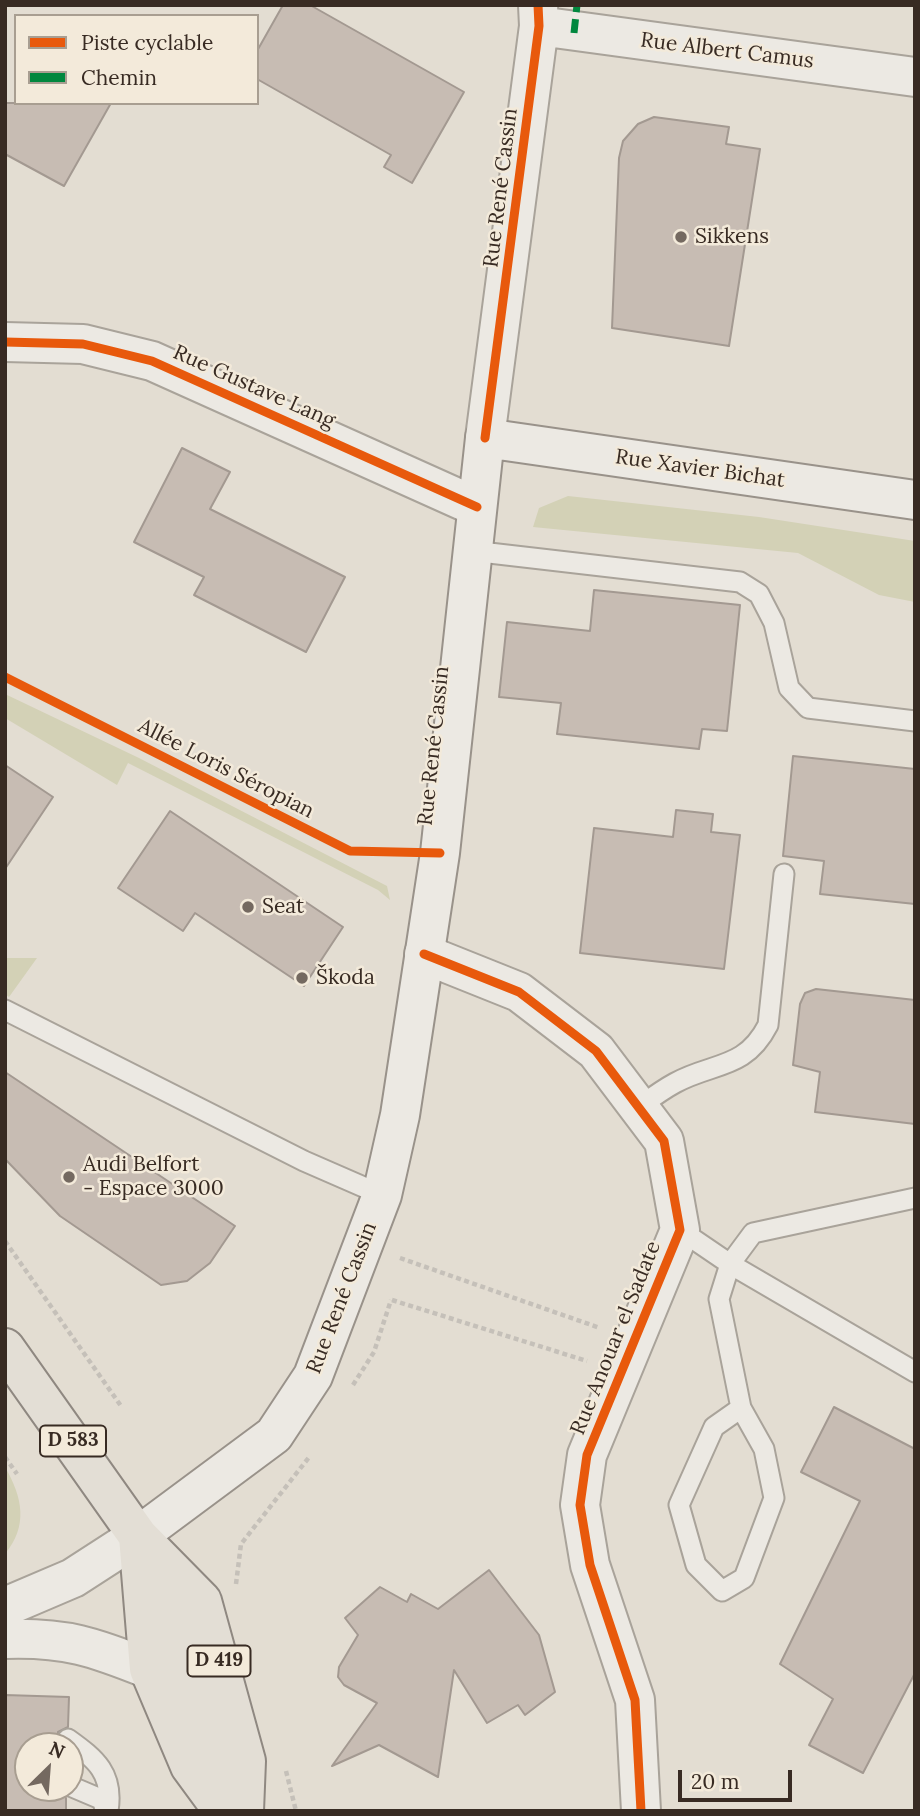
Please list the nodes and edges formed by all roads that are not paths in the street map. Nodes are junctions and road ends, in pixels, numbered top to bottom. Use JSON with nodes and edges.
{"nodes":[{"id":1,"x":539,"y":16,"type":"edge"},
{"id":2,"x":915,"y":77,"type":"edge"},
{"id":3,"x":5,"y":342,"type":"edge"},
{"id":4,"x":485,"y":438,"type":"junction"},
{"id":5,"x":915,"y":500,"type":"edge"},
{"id":6,"x":477,"y":507,"type":"junction"},
{"id":7,"x":472,"y":551,"type":"junction"},
{"id":8,"x":915,"y":722,"type":"edge"},
{"id":9,"x":784,"y":874,"type":"dead end"},
{"id":10,"x":424,"y":954,"type":"junction"},
{"id":11,"x":5,"y":1010,"type":"edge"},
{"id":12,"x":639,"y":1107,"type":"junction"},
{"id":13,"x":382,"y":1195,"type":"junction"},
{"id":14,"x":915,"y":1198,"type":"edge"},
{"id":15,"x":680,"y":1230,"type":"junction"},
{"id":16,"x":730,"y":1264,"type":"junction"},
{"id":17,"x":5,"y":1348,"type":"edge"},
{"id":18,"x":915,"y":1372,"type":"edge"},
{"id":19,"x":741,"y":1408,"type":"junction"},
{"id":20,"x":138,"y":1536,"type":"junction"},
{"id":21,"x":5,"y":1608,"type":"edge"},
{"id":22,"x":5,"y":1639,"type":"edge"},
{"id":23,"x":149,"y":1669,"type":"junction"},
{"id":24,"x":84,"y":1751,"type":"edge"},
{"id":25,"x":84,"y":1792,"type":"edge"},
{"id":26,"x":106,"y":1811,"type":"edge"},
{"id":27,"x":223,"y":1811,"type":"edge"},
{"id":28,"x":234,"y":1811,"type":"edge"},
{"id":29,"x":244,"y":1811,"type":"edge"},
{"id":30,"x":641,"y":1811,"type":"edge"}],
"edges":[{"from":1,"to":2,"type":"street","name":"Rue Albert Camus"},
{"from":1,"to":4,"type":"street","name":"Rue René Cassin"},
{"from":3,"to":6,"type":"street","name":"Rue Gustave Lang"},
{"from":4,"to":5,"type":"street","name":"Rue Xavier Bichat"},
{"from":4,"to":6,"type":"street","name":"Rue René Cassin"},
{"from":6,"to":7,"type":"street","name":"Rue René Cassin"},
{"from":7,"to":8,"type":"lane"},
{"from":7,"to":10,"type":"street","name":"Rue René Cassin"},
{"from":9,"to":12,"type":"lane"},
{"from":10,"to":12,"type":"street","name":"Rue Anouar el Sadate"},
{"from":10,"to":13,"type":"street","name":"Rue René Cassin"},
{"from":11,"to":13,"type":"lane"},
{"from":12,"to":15,"type":"street","name":"Rue Anouar el Sadate"},
{"from":13,"to":20,"type":"street","name":"Rue René Cassin"},
{"from":14,"to":16,"type":"lane"},
{"from":15,"to":16,"type":"lane"},
{"from":15,"to":30,"type":"street","name":"Rue Anouar el Sadate"},
{"from":16,"to":18,"type":"lane"},
{"from":16,"to":19,"type":"lane"},
{"from":17,"to":20,"type":"main road","number":"D 583"},
{"from":19,"to":19,"type":"lane"},
{"from":20,"to":21,"type":"street","name":"Rue René Cassin"},
{"from":20,"to":23,"type":"main road"},
{"from":20,"to":28,"type":"main road"},
{"from":20,"to":29,"type":"main road","number":"D 419"},
{"from":22,"to":23,"type":"street"},
{"from":23,"to":27,"type":"main road"},
{"from":24,"to":26,"type":"lane"},
{"from":25,"to":26,"type":"lane"}]}
